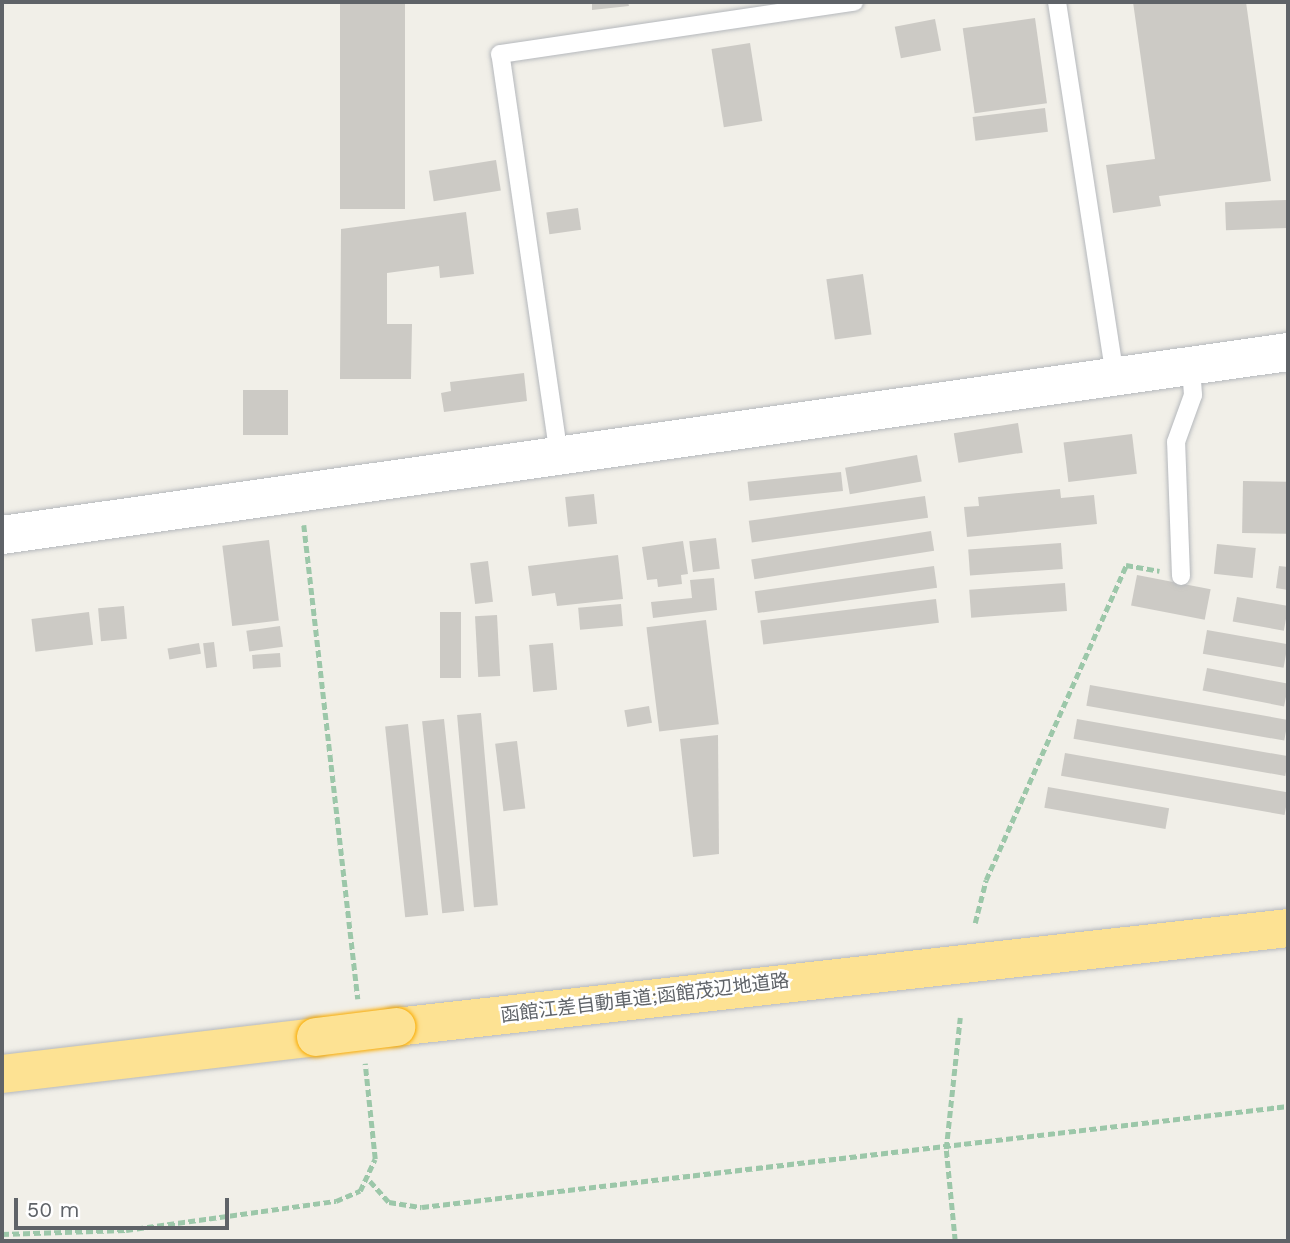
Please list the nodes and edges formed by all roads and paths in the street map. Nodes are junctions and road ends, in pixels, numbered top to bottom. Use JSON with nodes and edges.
{"nodes":[{"id":1,"x":854,"y":2,"type":"edge"},
{"id":2,"x":1057,"y":2,"type":"edge"},
{"id":3,"x":1288,"y":352,"type":"edge"},
{"id":4,"x":1191,"y":367,"type":"junction"},
{"id":5,"x":1115,"y":377,"type":"junction"},
{"id":6,"x":559,"y":456,"type":"junction"},
{"id":7,"x":300,"y":493,"type":"junction"},
{"id":8,"x":2,"y":535,"type":"edge"},
{"id":9,"x":1181,"y":576,"type":"joint"},
{"id":10,"x":975,"y":923,"type":"dead end"},
{"id":11,"x":1288,"y":928,"type":"edge"},
{"id":12,"x":359,"y":1007,"type":"dead end"},
{"id":13,"x":960,"y":1018,"type":"dead end"},
{"id":14,"x":364,"y":1048,"type":"dead end"},
{"id":15,"x":2,"y":1074,"type":"edge"},
{"id":16,"x":1288,"y":1106,"type":"edge"},
{"id":17,"x":946,"y":1149,"type":"junction"},
{"id":18,"x":370,"y":1181,"type":"junction"},
{"id":19,"x":2,"y":1234,"type":"edge"},
{"id":20,"x":954,"y":1241,"type":"edge"}],
"edges":[{"from":1,"to":6,"type":"lane"},
{"from":2,"to":5,"type":"lane"},
{"from":3,"to":4,"type":"street"},
{"from":4,"to":5,"type":"street"},
{"from":4,"to":9,"type":"lane"},
{"from":5,"to":6,"type":"street"},
{"from":6,"to":7,"type":"street"},
{"from":7,"to":8,"type":"street"},
{"from":7,"to":12,"type":"path"},
{"from":9,"to":10,"type":"path"},
{"from":11,"to":15,"type":"highway","name":"函館江差自動車道;函館茂辺地道路","bridge":true},
{"from":13,"to":17,"type":"path"},
{"from":14,"to":18,"type":"path"},
{"from":16,"to":17,"type":"path"},
{"from":17,"to":18,"type":"path"},
{"from":17,"to":20,"type":"path"},
{"from":18,"to":19,"type":"path"}]}
